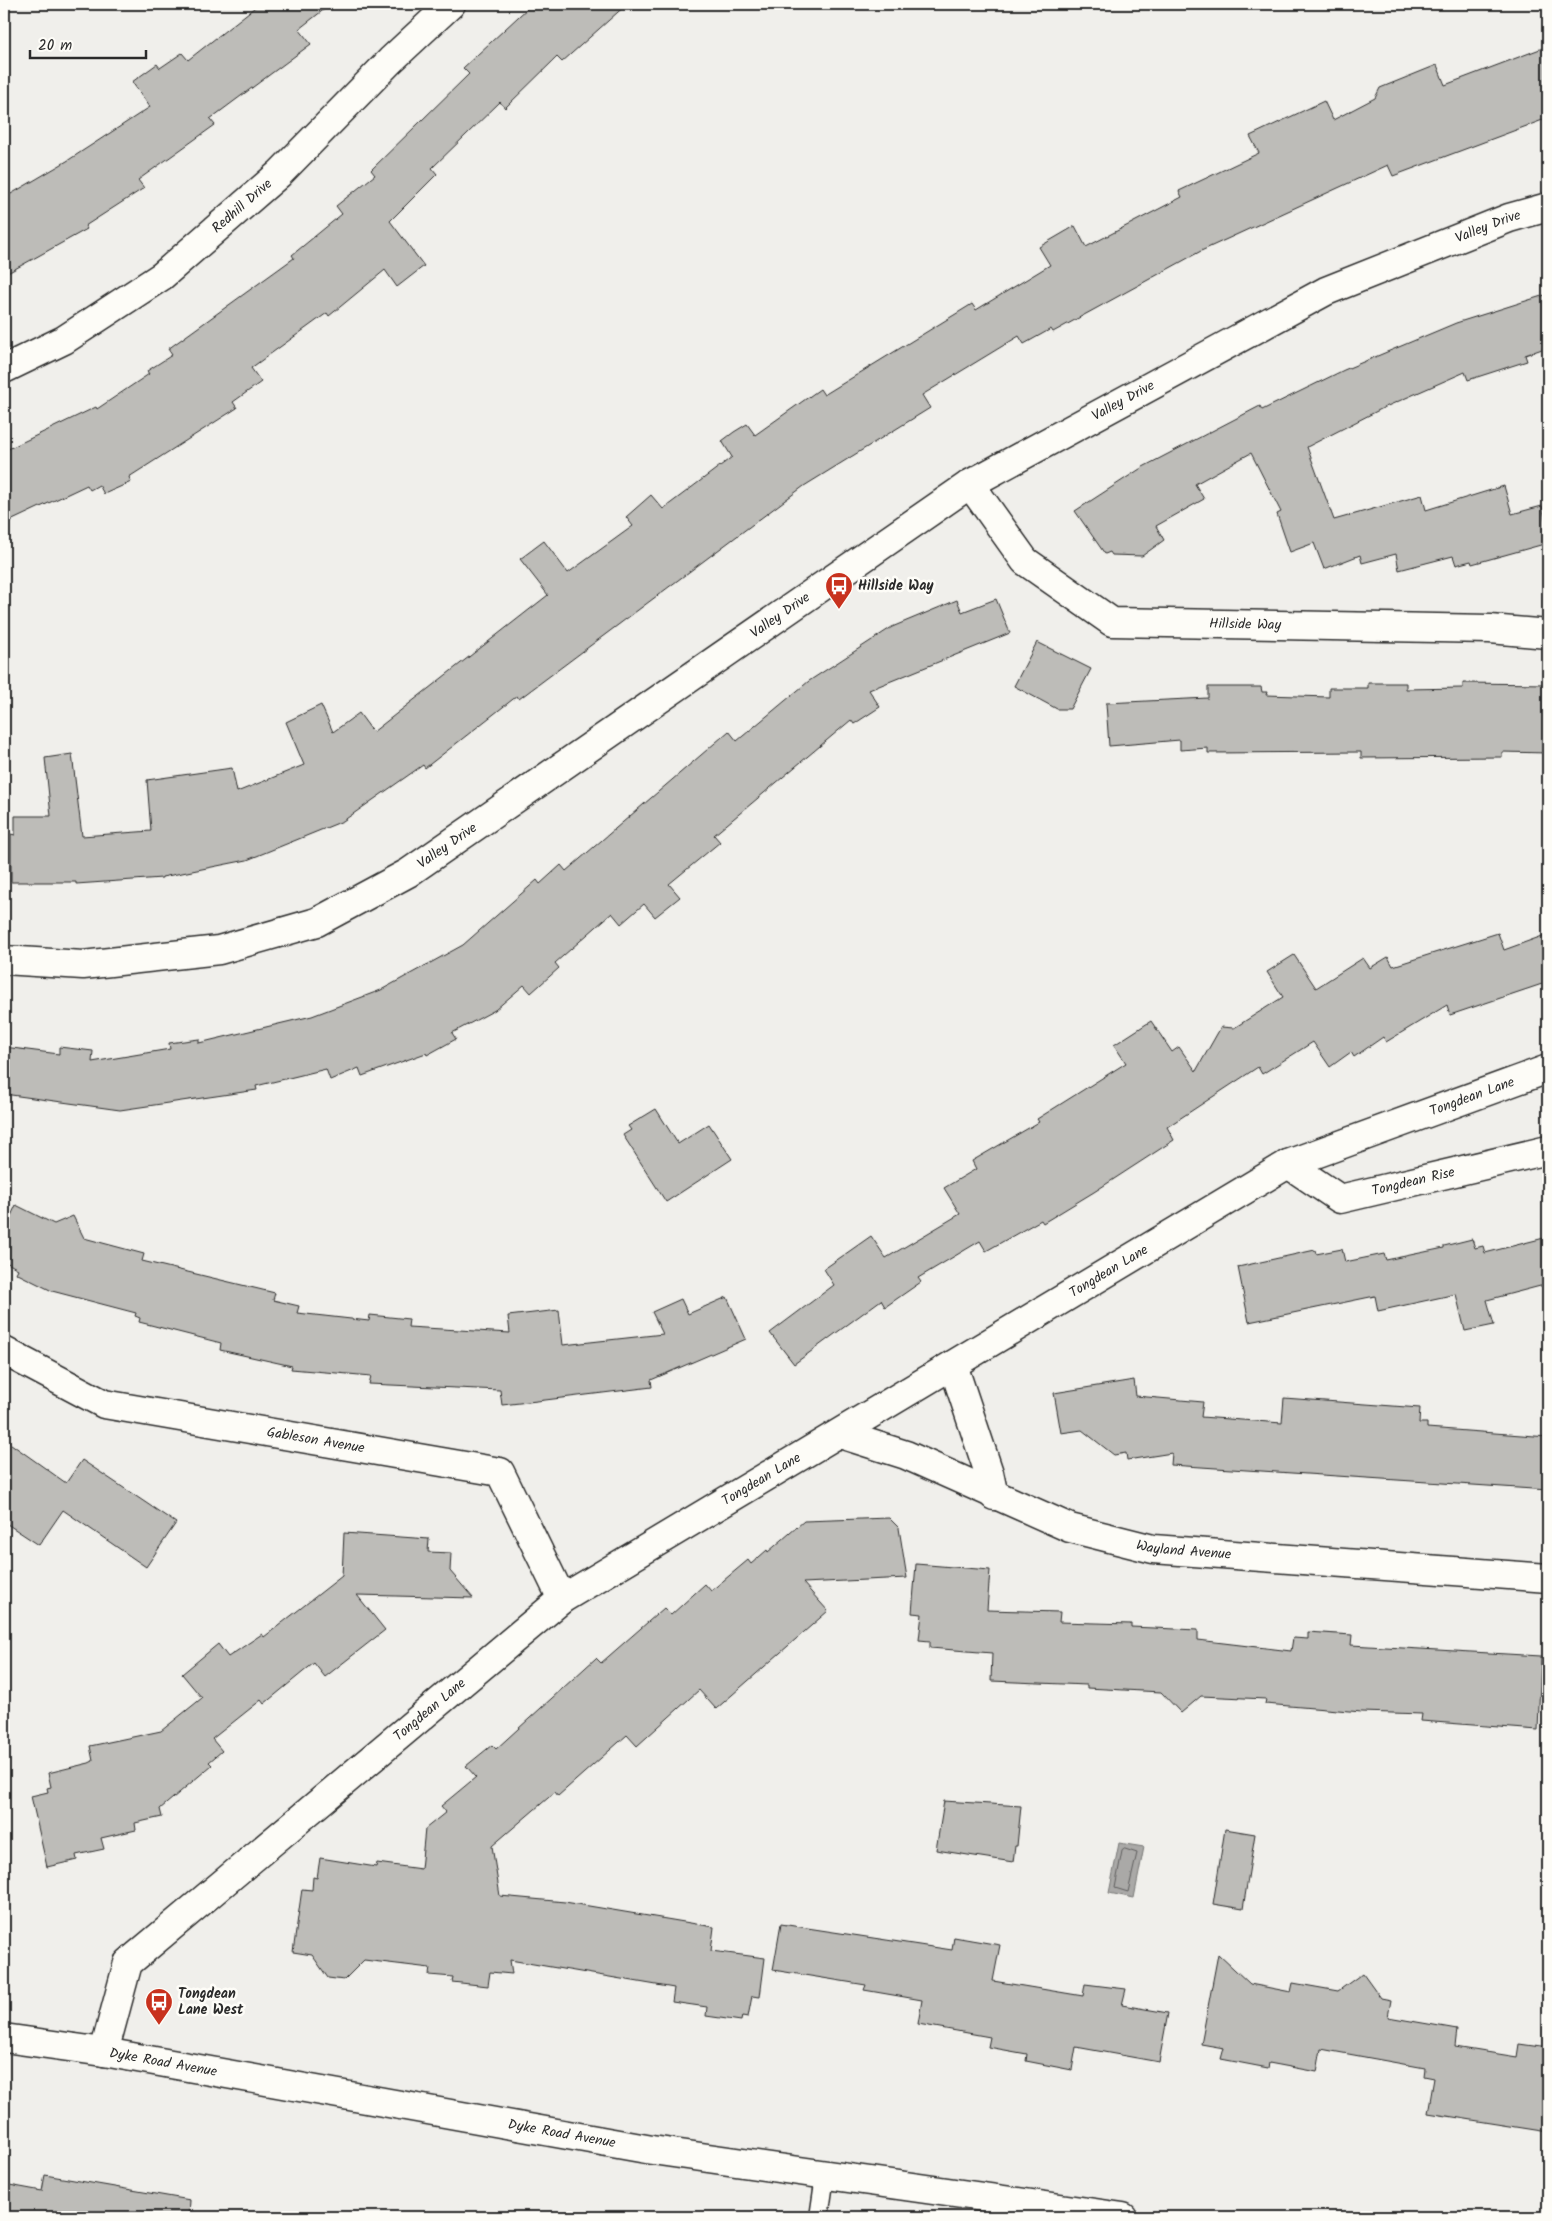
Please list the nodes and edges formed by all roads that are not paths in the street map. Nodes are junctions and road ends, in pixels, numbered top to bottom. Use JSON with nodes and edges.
{"nodes":[{"id":1,"x":451,"y":4,"type":"edge"},
{"id":2,"x":1548,"y":207,"type":"edge"},
{"id":3,"x":4,"y":369,"type":"edge"},
{"id":4,"x":970,"y":484,"type":"junction"},
{"id":5,"x":1548,"y":634,"type":"edge"},
{"id":6,"x":4,"y":960,"type":"edge"},
{"id":7,"x":1548,"y":1069,"type":"edge"},
{"id":8,"x":1548,"y":1150,"type":"edge"},
{"id":9,"x":1288,"y":1164,"type":"junction"},
{"id":10,"x":4,"y":1351,"type":"edge"},
{"id":11,"x":953,"y":1365,"type":"junction"},
{"id":12,"x":840,"y":1434,"type":"junction"},
{"id":13,"x":994,"y":1496,"type":"junction"},
{"id":14,"x":1548,"y":1578,"type":"edge"},
{"id":15,"x":562,"y":1599,"type":"junction"},
{"id":16,"x":4,"y":2038,"type":"edge"},
{"id":17,"x":104,"y":2052,"type":"junction"},
{"id":18,"x":825,"y":2176,"type":"junction"},
{"id":19,"x":819,"y":2217,"type":"edge"},
{"id":20,"x":1123,"y":2217,"type":"edge"}],
"edges":[{"from":1,"to":3,"type":"street","name":"Redhill Drive"},
{"from":2,"to":4,"type":"street","name":"Valley Drive"},
{"from":4,"to":5,"type":"street","name":"Hillside Way"},
{"from":4,"to":6,"type":"street","name":"Valley Drive"},
{"from":7,"to":9,"type":"street","name":"Tongdean Lane"},
{"from":8,"to":9,"type":"street","name":"Tongdean Rise"},
{"from":9,"to":11,"type":"street","name":"Tongdean Lane"},
{"from":10,"to":15,"type":"street","name":"Gableson Avenue"},
{"from":11,"to":12,"type":"street","name":"Tongdean Lane"},
{"from":11,"to":13,"type":"street"},
{"from":12,"to":13,"type":"street","name":"Wayland Avenue"},
{"from":12,"to":15,"type":"street","name":"Tongdean Lane"},
{"from":13,"to":14,"type":"street","name":"Wayland Avenue"},
{"from":15,"to":17,"type":"street","name":"Tongdean Lane"},
{"from":16,"to":17,"type":"street","name":"Dyke Road Avenue"},
{"from":17,"to":18,"type":"street","name":"Dyke Road Avenue"},
{"from":18,"to":19,"type":"lane"},
{"from":18,"to":20,"type":"street","name":"Dyke Road Avenue"}]}
